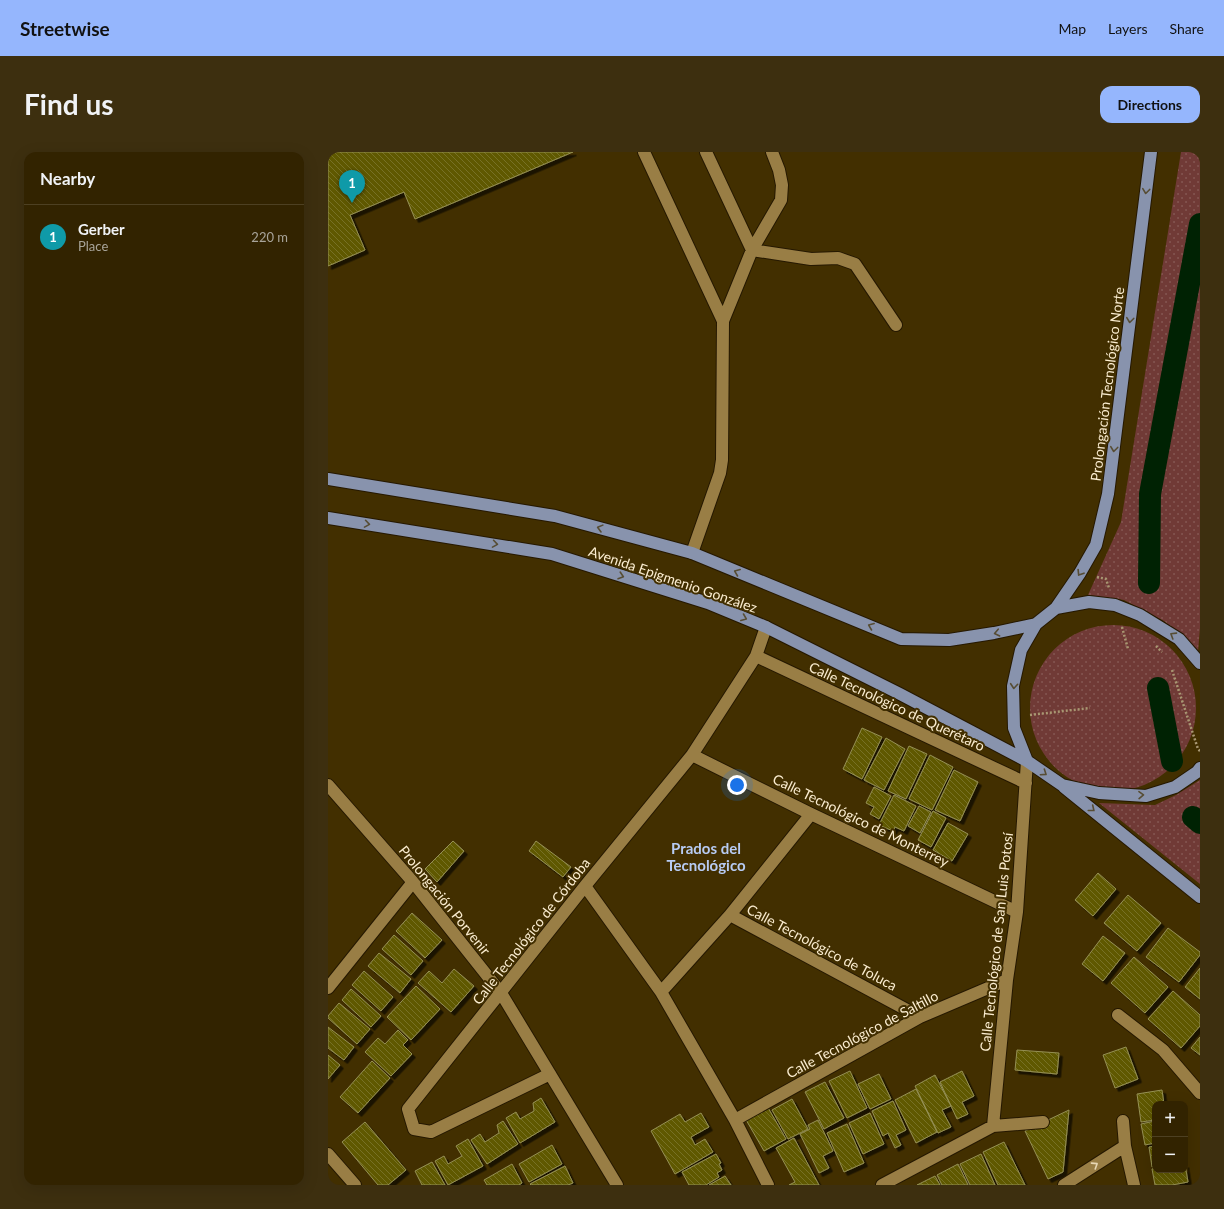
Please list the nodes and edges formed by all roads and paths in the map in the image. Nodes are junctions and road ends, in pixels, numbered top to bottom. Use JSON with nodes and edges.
{"nodes":[{"id":1,"x":644,"y":152,"type":"edge"},
{"id":2,"x":706,"y":152,"type":"edge"},
{"id":3,"x":772,"y":152,"type":"edge"},
{"id":4,"x":1151,"y":152,"type":"edge"},
{"id":5,"x":752,"y":250,"type":"junction"},
{"id":6,"x":723,"y":321,"type":"junction"},
{"id":7,"x":896,"y":325,"type":"dead end"},
{"id":8,"x":328,"y":479,"type":"edge"},
{"id":9,"x":328,"y":518,"type":"edge"},
{"id":10,"x":692,"y":553,"type":"junction"},
{"id":11,"x":1056,"y":608,"type":"junction"},
{"id":12,"x":1036,"y":624,"type":"junction"},
{"id":13,"x":766,"y":627,"type":"junction"},
{"id":14,"x":756,"y":656,"type":"junction"},
{"id":15,"x":1200,"y":663,"type":"edge"},
{"id":16,"x":1172,"y":670,"type":"dead end"},
{"id":17,"x":1090,"y":708,"type":"dead end"},
{"id":18,"x":1014,"y":717,"type":"junction"},
{"id":19,"x":1200,"y":751,"type":"edge"},
{"id":20,"x":692,"y":755,"type":"junction"},
{"id":21,"x":1027,"y":761,"type":"junction"},
{"id":22,"x":1200,"y":768,"type":"edge"},
{"id":23,"x":1026,"y":783,"type":"junction"},
{"id":24,"x":1062,"y":785,"type":"junction"},
{"id":25,"x":328,"y":787,"type":"edge"},
{"id":26,"x":811,"y":814,"type":"junction"},
{"id":27,"x":414,"y":882,"type":"junction"},
{"id":28,"x":585,"y":886,"type":"junction"},
{"id":29,"x":1200,"y":897,"type":"edge"},
{"id":30,"x":1016,"y":912,"type":"junction"},
{"id":31,"x":730,"y":915,"type":"junction"},
{"id":32,"x":1007,"y":980,"type":"junction"},
{"id":33,"x":328,"y":988,"type":"edge"},
{"id":34,"x":661,"y":992,"type":"junction"},
{"id":35,"x":501,"y":993,"type":"junction"},
{"id":36,"x":1118,"y":1015,"type":"dead end"},
{"id":37,"x":920,"y":1017,"type":"junction"},
{"id":38,"x":550,"y":1074,"type":"junction"},
{"id":39,"x":1200,"y":1094,"type":"edge"},
{"id":40,"x":735,"y":1120,"type":"junction"},
{"id":41,"x":1123,"y":1120,"type":"dead end"},
{"id":42,"x":1043,"y":1122,"type":"dead end"},
{"id":43,"x":993,"y":1126,"type":"junction"},
{"id":44,"x":1126,"y":1146,"type":"junction"},
{"id":45,"x":328,"y":1154,"type":"edge"},
{"id":46,"x":355,"y":1185,"type":"edge"},
{"id":47,"x":617,"y":1185,"type":"edge"},
{"id":48,"x":768,"y":1185,"type":"edge"},
{"id":49,"x":882,"y":1185,"type":"edge"},
{"id":50,"x":1064,"y":1185,"type":"edge"},
{"id":51,"x":1134,"y":1185,"type":"edge"}],
"edges":[{"from":1,"to":6,"type":"street"},
{"from":2,"to":5,"type":"street"},
{"from":3,"to":5,"type":"street"},
{"from":4,"to":11,"type":"main road","name":"Prolongación Tecnológico Norte","one_way":true},
{"from":5,"to":6,"type":"street"},
{"from":5,"to":7,"type":"street"},
{"from":6,"to":10,"type":"street"},
{"from":10,"to":8,"type":"main road","name":"Avenida Epigmenio González","one_way":true},
{"from":9,"to":13,"type":"main road","name":"Avenida Epigmenio González","one_way":true},
{"from":12,"to":10,"type":"main road","name":"Avenida Epigmenio González","one_way":true},
{"from":11,"to":12,"type":"main road"},
{"from":15,"to":11,"type":"main road","one_way":true},
{"from":12,"to":18,"type":"main road","one_way":true},
{"from":13,"to":14,"type":"street","name":"Calle Tecnológico de Córdoba"},
{"from":13,"to":21,"type":"main road","name":"Avenida Epigmenio González"},
{"from":14,"to":20,"type":"street","name":"Calle Tecnológico de Córdoba"},
{"from":14,"to":23,"type":"street","name":"Calle Tecnológico de Querétaro"},
{"from":16,"to":19,"type":"path"},
{"from":17,"to":18,"type":"path"},
{"from":18,"to":21,"type":"main road"},
{"from":20,"to":26,"type":"street","name":"Calle Tecnológico de Monterrey"},
{"from":20,"to":28,"type":"street","name":"Calle Tecnológico de Córdoba"},
{"from":21,"to":23,"type":"street","name":"Calle Tecnológico de San Luis Potosí"},
{"from":21,"to":24,"type":"main road","name":"Avenida Epigmenio González","one_way":true},
{"from":24,"to":22,"type":"main road","one_way":true},
{"from":23,"to":30,"type":"street","name":"Calle Tecnológico de San Luis Potosí"},
{"from":24,"to":29,"type":"main road","name":"Avenida Epigmenio González","one_way":true},
{"from":25,"to":27,"type":"street","name":"Prolongación Porvenir"},
{"from":26,"to":30,"type":"street","name":"Calle Tecnológico de Monterrey"},
{"from":26,"to":31,"type":"street"},
{"from":27,"to":33,"type":"street"},
{"from":27,"to":35,"type":"street","name":"Prolongación Porvenir"},
{"from":28,"to":34,"type":"street"},
{"from":28,"to":35,"type":"street","name":"Calle Tecnológico de Córdoba"},
{"from":30,"to":32,"type":"street","name":"Calle Tecnológico de San Luis Potosí"},
{"from":31,"to":34,"type":"street"},
{"from":31,"to":37,"type":"street","name":"Calle Tecnológico de Toluca"},
{"from":32,"to":37,"type":"street","name":"Calle Tecnológico de Saltillo"},
{"from":32,"to":43,"type":"street","name":"Calle Tecnológico de San Luis Potosí"},
{"from":34,"to":40,"type":"street"},
{"from":35,"to":38,"type":"street","name":"Prolongación Porvenir"},
{"from":35,"to":38,"type":"street","name":"Calle Tecnológico de Córdoba"},
{"from":36,"to":39,"type":"street"},
{"from":37,"to":40,"type":"street","name":"Calle Tecnológico de Saltillo"},
{"from":38,"to":47,"type":"street","name":"Prolongación Porvenir"},
{"from":40,"to":48,"type":"street"},
{"from":41,"to":44,"type":"street"},
{"from":42,"to":43,"type":"street"},
{"from":43,"to":49,"type":"street"},
{"from":50,"to":44,"type":"street","one_way":true},
{"from":44,"to":51,"type":"street"},
{"from":45,"to":46,"type":"street"}]}
